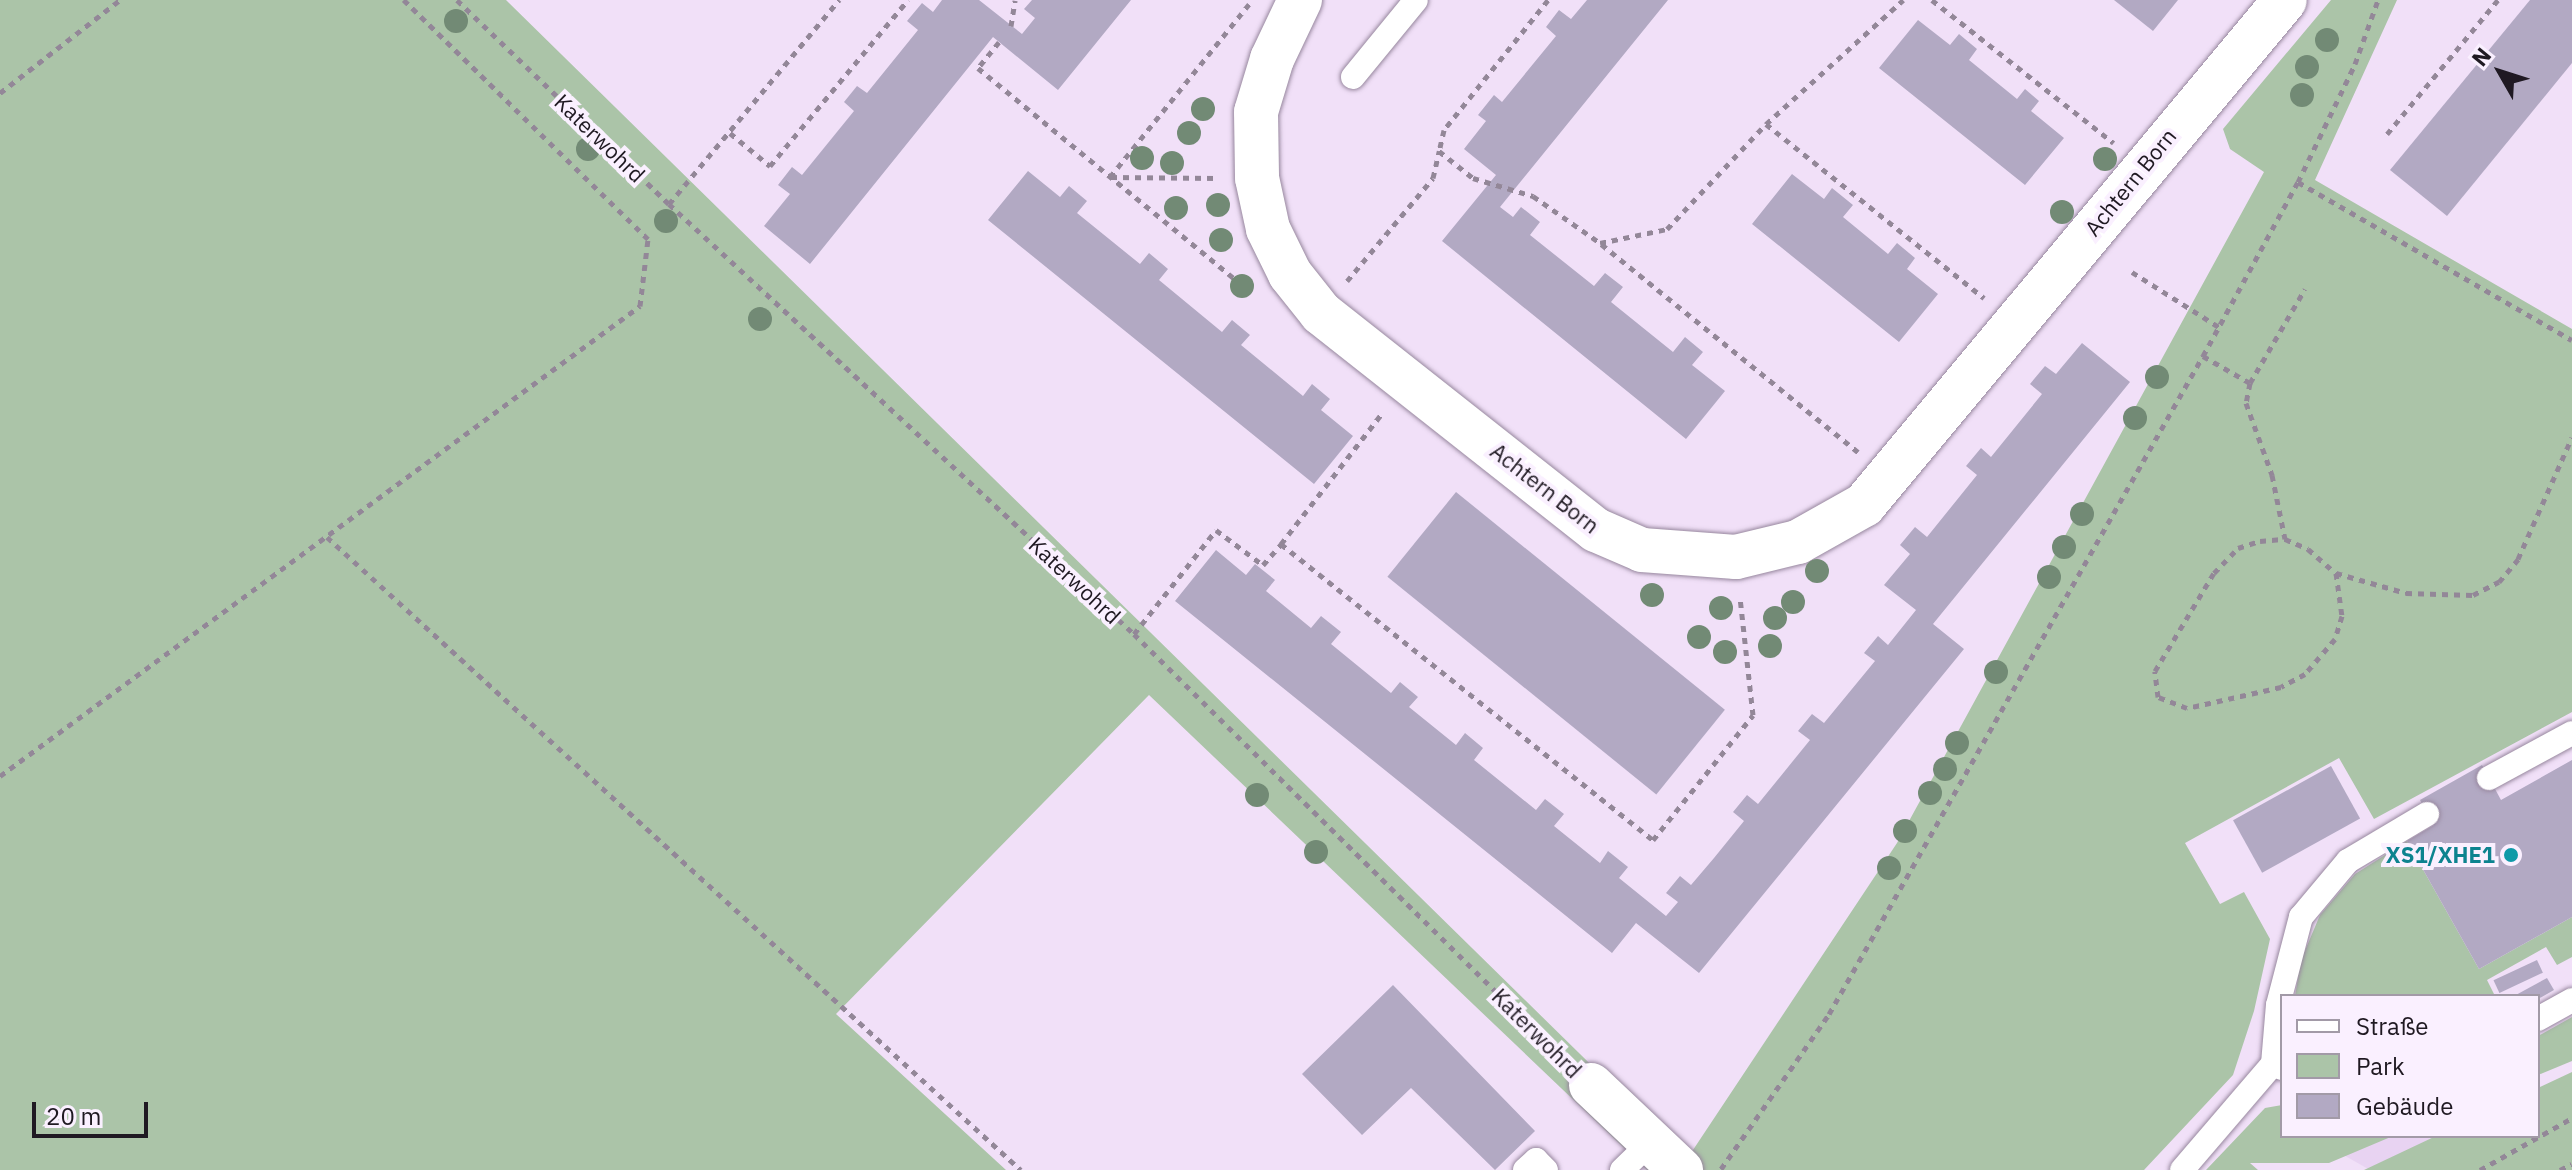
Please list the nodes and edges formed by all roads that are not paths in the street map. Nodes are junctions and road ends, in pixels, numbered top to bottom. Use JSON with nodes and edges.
{"nodes":[{"id":1,"x":1300,"y":0,"type":"edge"},
{"id":2,"x":1416,"y":0,"type":"edge"},
{"id":3,"x":2285,"y":0,"type":"edge"},
{"id":4,"x":1353,"y":77,"type":"dead end"},
{"id":5,"x":2572,"y":733,"type":"edge"},
{"id":6,"x":2489,"y":778,"type":"dead end"},
{"id":7,"x":2427,"y":814,"type":"dead end"},
{"id":8,"x":2281,"y":994,"type":"edge"},
{"id":9,"x":2280,"y":997,"type":"edge"},
{"id":10,"x":2572,"y":1000,"type":"edge"},
{"id":11,"x":2540,"y":1018,"type":"edge"},
{"id":12,"x":2277,"y":1066,"type":"edge"},
{"id":13,"x":1591,"y":1085,"type":"road end"},
{"id":14,"x":1667,"y":1155,"type":"edge"},
{"id":15,"x":1525,"y":1170,"type":"edge"},
{"id":16,"x":1546,"y":1170,"type":"edge"},
{"id":17,"x":1622,"y":1170,"type":"edge"},
{"id":18,"x":2182,"y":1170,"type":"edge"}],
"edges":[{"from":1,"to":3,"type":"street","name":"Achtern Born"},
{"from":2,"to":4,"type":"lane"},
{"from":5,"to":6,"type":"lane"},
{"from":7,"to":8,"type":"lane"},
{"from":9,"to":12,"type":"lane"},
{"from":10,"to":11,"type":"lane"},
{"from":12,"to":18,"type":"lane"},
{"from":13,"to":14,"type":"street","name":"Katerwohrd"},
{"from":14,"to":17,"type":"lane"},
{"from":15,"to":16,"type":"lane"}]}
